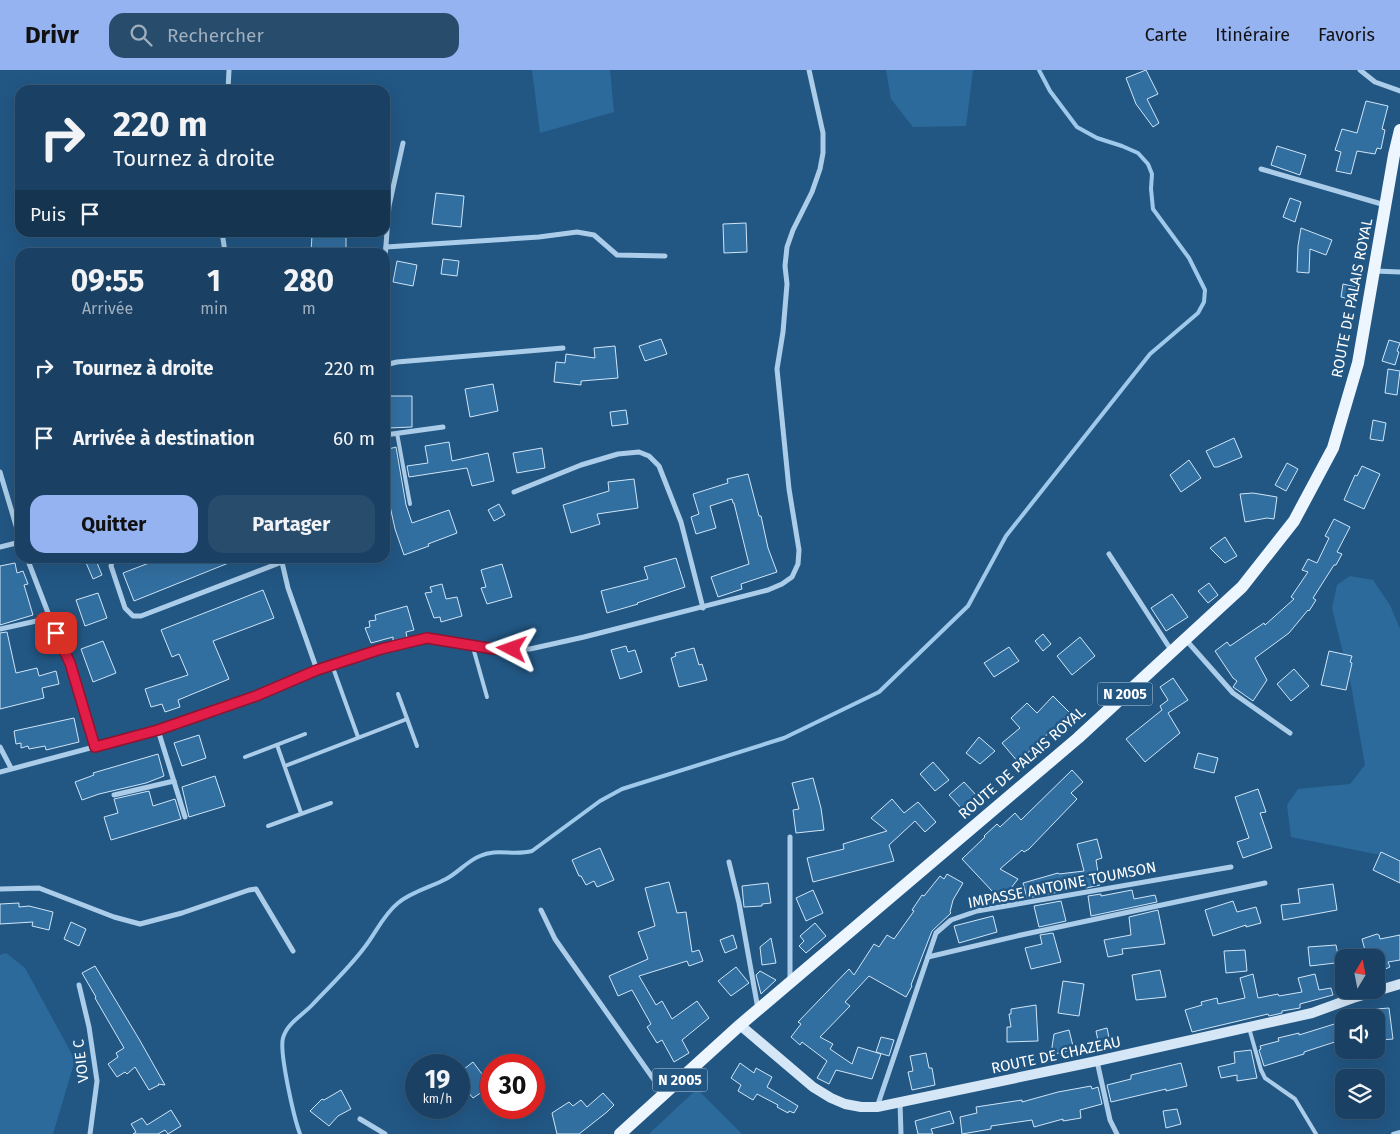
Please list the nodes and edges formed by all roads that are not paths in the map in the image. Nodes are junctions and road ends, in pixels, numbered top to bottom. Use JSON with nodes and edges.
{"nodes":[{"id":1,"x":229,"y":70,"type":"edge"},
{"id":2,"x":809,"y":70,"type":"edge"},
{"id":3,"x":1360,"y":70,"type":"edge"},
{"id":4,"x":228,"y":85,"type":"edge"},
{"id":5,"x":1400,"y":91,"type":"edge"},
{"id":6,"x":1400,"y":130,"type":"edge"},
{"id":7,"x":403,"y":143,"type":"dead end"},
{"id":8,"x":1397,"y":156,"type":"edge"},
{"id":9,"x":1260,"y":169,"type":"dead end"},
{"id":10,"x":390,"y":202,"type":"edge"},
{"id":11,"x":1386,"y":205,"type":"junction"},
{"id":12,"x":387,"y":237,"type":"edge"},
{"id":13,"x":386,"y":247,"type":"joint"},
{"id":14,"x":665,"y":256,"type":"dead end"},
{"id":15,"x":1375,"y":271,"type":"junction"},
{"id":16,"x":1400,"y":272,"type":"edge"},
{"id":17,"x":563,"y":348,"type":"dead end"},
{"id":18,"x":390,"y":364,"type":"edge"},
{"id":19,"x":443,"y":427,"type":"dead end"},
{"id":20,"x":398,"y":433,"type":"junction"},
{"id":21,"x":390,"y":434,"type":"edge"},
{"id":22,"x":0,"y":472,"type":"edge"},
{"id":23,"x":514,"y":492,"type":"dead end"},
{"id":24,"x":410,"y":504,"type":"dead end"},
{"id":25,"x":15,"y":524,"type":"edge"},
{"id":26,"x":15,"y":542,"type":"edge"},
{"id":27,"x":0,"y":547,"type":"edge"},
{"id":28,"x":1109,"y":554,"type":"dead end"},
{"id":29,"x":29,"y":563,"type":"edge"},
{"id":30,"x":112,"y":563,"type":"edge"},
{"id":31,"x":274,"y":563,"type":"edge"},
{"id":32,"x":282,"y":563,"type":"edge"},
{"id":33,"x":703,"y":608,"type":"junction"},
{"id":34,"x":50,"y":618,"type":"junction"},
{"id":35,"x":0,"y":629,"type":"edge"},
{"id":36,"x":1186,"y":640,"type":"junction"},
{"id":37,"x":472,"y":644,"type":"junction"},
{"id":38,"x":1172,"y":652,"type":"junction"},
{"id":39,"x":332,"y":665,"type":"junction"},
{"id":40,"x":317,"y":670,"type":"junction"},
{"id":41,"x":398,"y":694,"type":"dead end"},
{"id":42,"x":487,"y":697,"type":"dead end"},
{"id":43,"x":407,"y":719,"type":"junction"},
{"id":44,"x":158,"y":730,"type":"junction"},
{"id":45,"x":1290,"y":733,"type":"dead end"},
{"id":46,"x":305,"y":734,"type":"dead end"},
{"id":47,"x":358,"y":738,"type":"junction"},
{"id":48,"x":277,"y":745,"type":"junction"},
{"id":49,"x":417,"y":746,"type":"dead end"},
{"id":50,"x":0,"y":747,"type":"edge"},
{"id":51,"x":95,"y":747,"type":"junction"},
{"id":52,"x":245,"y":757,"type":"dead end"},
{"id":53,"x":285,"y":766,"type":"junction"},
{"id":54,"x":11,"y":768,"type":"junction"},
{"id":55,"x":0,"y":772,"type":"edge"},
{"id":56,"x":174,"y":781,"type":"junction"},
{"id":57,"x":114,"y":795,"type":"dead end"},
{"id":58,"x":331,"y":803,"type":"dead end"},
{"id":59,"x":301,"y":813,"type":"junction"},
{"id":60,"x":185,"y":817,"type":"dead end"},
{"id":61,"x":268,"y":826,"type":"dead end"},
{"id":62,"x":790,"y":837,"type":"dead end"},
{"id":63,"x":730,"y":862,"type":"dead end"},
{"id":64,"x":1231,"y":868,"type":"dead end"},
{"id":65,"x":1265,"y":883,"type":"dead end"},
{"id":66,"x":0,"y":889,"type":"edge"},
{"id":67,"x":540,"y":910,"type":"dead end"},
{"id":68,"x":292,"y":951,"type":"dead end"},
{"id":69,"x":928,"y":956,"type":"junction"},
{"id":70,"x":790,"y":982,"type":"junction"},
{"id":71,"x":1400,"y":984,"type":"edge"},
{"id":72,"x":79,"y":985,"type":"dead end"},
{"id":73,"x":758,"y":1009,"type":"junction"},
{"id":74,"x":740,"y":1024,"type":"junction"},
{"id":75,"x":1249,"y":1028,"type":"junction"},
{"id":76,"x":1097,"y":1061,"type":"junction"},
{"id":77,"x":665,"y":1094,"type":"junction"},
{"id":78,"x":900,"y":1102,"type":"junction"},
{"id":79,"x":877,"y":1107,"type":"junction"},
{"id":80,"x":360,"y":1120,"type":"dead end"},
{"id":81,"x":1400,"y":1132,"type":"edge"},
{"id":82,"x":90,"y":1134,"type":"edge"},
{"id":83,"x":385,"y":1134,"type":"edge"},
{"id":84,"x":620,"y":1134,"type":"edge"},
{"id":85,"x":901,"y":1134,"type":"edge"},
{"id":86,"x":1117,"y":1134,"type":"edge"},
{"id":87,"x":1316,"y":1134,"type":"edge"},
{"id":88,"x":1393,"y":1134,"type":"edge"}],
"edges":[{"from":1,"to":4,"type":"street"},
{"from":2,"to":33,"type":"street"},
{"from":3,"to":5,"type":"street"},
{"from":6,"to":8,"type":"main road","name":"ROUTE DE PALAIS ROYAL","number":"N 2005"},
{"from":7,"to":10,"type":"street"},
{"from":8,"to":11,"type":"main road","name":"ROUTE DE PALAIS ROYAL","number":"N 2005"},
{"from":9,"to":11,"type":"street"},
{"from":11,"to":15,"type":"main road","name":"ROUTE DE PALAIS ROYAL","number":"N 2005"},
{"from":12,"to":13,"type":"street"},
{"from":13,"to":14,"type":"street"},
{"from":15,"to":16,"type":"street"},
{"from":15,"to":36,"type":"main road","name":"ROUTE DE PALAIS ROYAL","number":"N 2005"},
{"from":17,"to":18,"type":"street"},
{"from":19,"to":20,"type":"street"},
{"from":20,"to":21,"type":"street"},
{"from":20,"to":24,"type":"lane"},
{"from":22,"to":25,"type":"street"},
{"from":23,"to":33,"type":"street"},
{"from":26,"to":27,"type":"street"},
{"from":28,"to":38,"type":"street"},
{"from":29,"to":34,"type":"street"},
{"from":30,"to":31,"type":"street"},
{"from":32,"to":40,"type":"street"},
{"from":33,"to":37,"type":"street"},
{"from":34,"to":35,"type":"street"},
{"from":34,"to":51,"type":"street"},
{"from":36,"to":38,"type":"main road","name":"ROUTE DE PALAIS ROYAL","number":"N 2005"},
{"from":36,"to":45,"type":"street"},
{"from":37,"to":39,"type":"street"},
{"from":37,"to":42,"type":"lane"},
{"from":38,"to":70,"type":"main road","name":"ROUTE DE PALAIS ROYAL","number":"N 2005"},
{"from":39,"to":40,"type":"street"},
{"from":39,"to":47,"type":"lane"},
{"from":40,"to":44,"type":"street"},
{"from":41,"to":43,"type":"lane"},
{"from":43,"to":47,"type":"lane"},
{"from":43,"to":49,"type":"lane"},
{"from":44,"to":51,"type":"street"},
{"from":44,"to":56,"type":"street"},
{"from":46,"to":48,"type":"lane"},
{"from":47,"to":53,"type":"lane"},
{"from":48,"to":52,"type":"lane"},
{"from":48,"to":53,"type":"lane"},
{"from":50,"to":54,"type":"street"},
{"from":51,"to":54,"type":"street"},
{"from":53,"to":59,"type":"lane"},
{"from":54,"to":55,"type":"street"},
{"from":56,"to":57,"type":"street"},
{"from":56,"to":60,"type":"street"},
{"from":58,"to":59,"type":"lane"},
{"from":59,"to":61,"type":"lane"},
{"from":62,"to":70,"type":"street"},
{"from":63,"to":73,"type":"street"},
{"from":64,"to":69,"type":"street","name":"IMPASSE ANTOINE TOUMSON"},
{"from":65,"to":69,"type":"street"},
{"from":66,"to":68,"type":"street"},
{"from":67,"to":77,"type":"street"},
{"from":69,"to":79,"type":"street","name":"IMPASSE ANTOINE TOUMSON"},
{"from":70,"to":73,"type":"main road","name":"ROUTE DE PALAIS ROYAL","number":"N 2005"},
{"from":71,"to":75,"type":"main road","name":"ROUTE DE CHAZEAU"},
{"from":72,"to":82,"type":"street","name":"VOIE C"},
{"from":73,"to":74,"type":"main road","name":"ROUTE DE PALAIS ROYAL","number":"N 2005"},
{"from":74,"to":77,"type":"main road","number":"N 2005"},
{"from":74,"to":79,"type":"main road","name":"ROUTE DE CHAZEAU"},
{"from":75,"to":76,"type":"main road","name":"ROUTE DE CHAZEAU"},
{"from":75,"to":87,"type":"lane"},
{"from":76,"to":78,"type":"main road","name":"ROUTE DE CHAZEAU"},
{"from":76,"to":86,"type":"street"},
{"from":77,"to":84,"type":"main road","number":"N 2005"},
{"from":78,"to":79,"type":"main road","name":"ROUTE DE CHAZEAU"},
{"from":78,"to":85,"type":"street"},
{"from":80,"to":83,"type":"street"},
{"from":81,"to":88,"type":"lane"}]}
